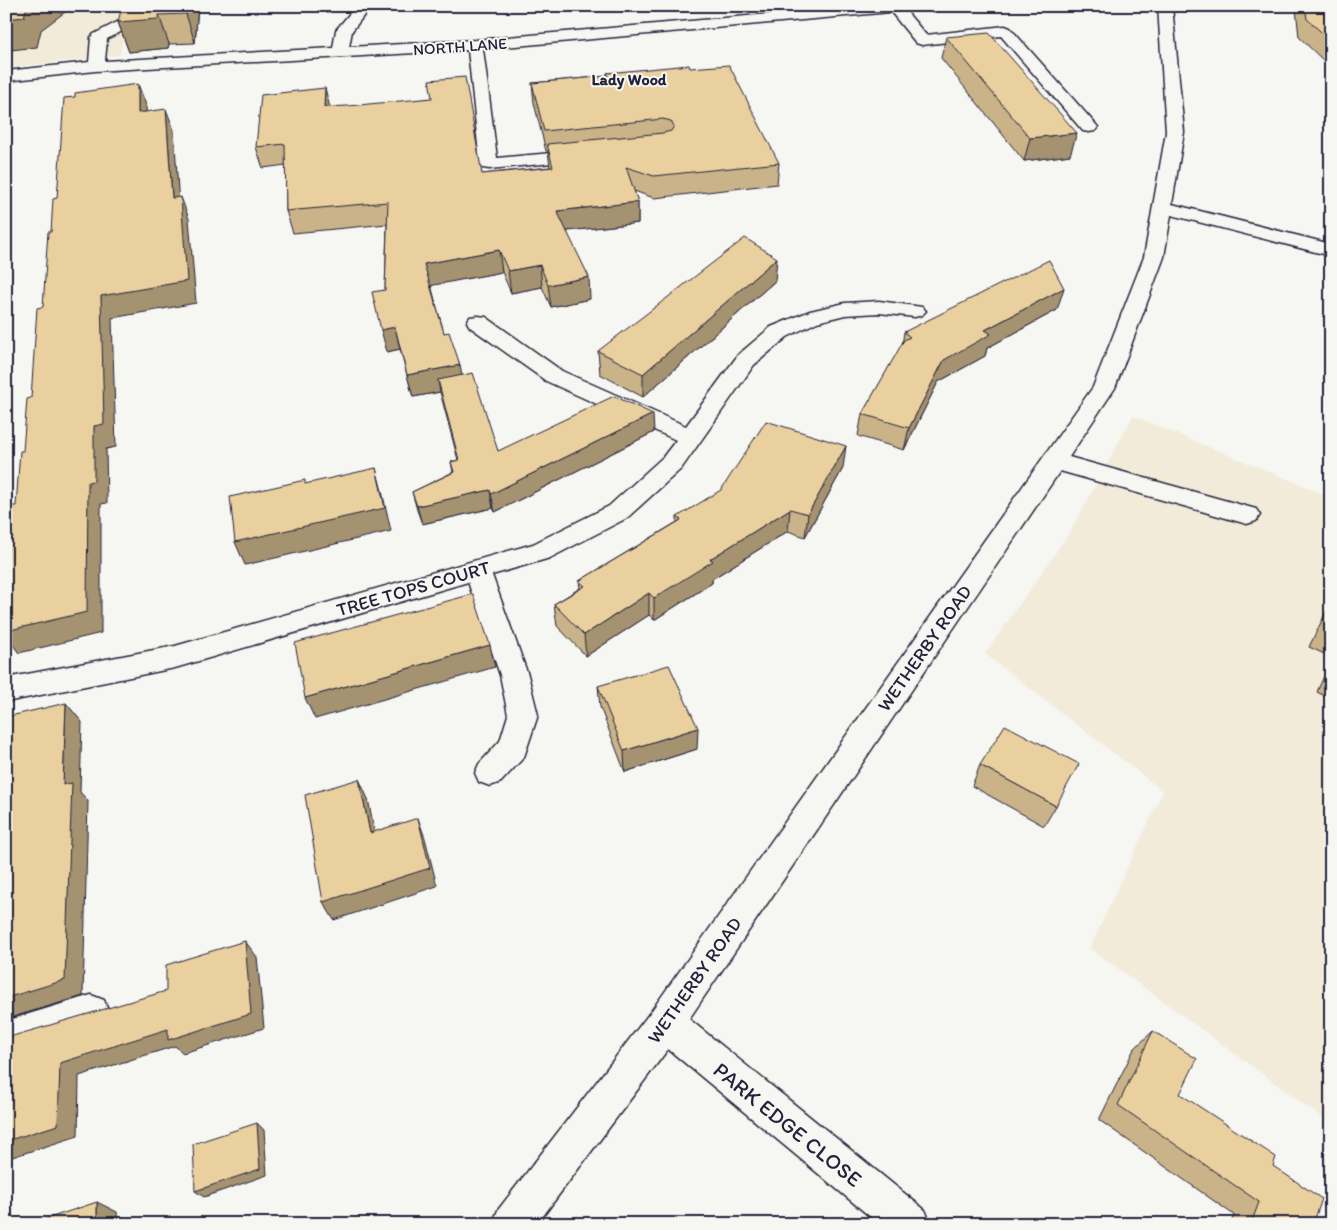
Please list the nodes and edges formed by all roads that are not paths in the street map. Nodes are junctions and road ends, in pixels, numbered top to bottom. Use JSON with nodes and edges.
{"nodes":[{"id":1,"x":160,"y":6,"type":"edge"},
{"id":2,"x":364,"y":6,"type":"edge"},
{"id":3,"x":913,"y":6,"type":"edge"},
{"id":4,"x":1165,"y":6,"type":"edge"},
{"id":5,"x":894,"y":7,"type":"edge"},
{"id":6,"x":802,"y":10,"type":"edge"},
{"id":7,"x":475,"y":45,"type":"junction"},
{"id":8,"x":340,"y":53,"type":"junction"},
{"id":9,"x":95,"y":66,"type":"junction"},
{"id":10,"x":6,"y":76,"type":"edge"},
{"id":11,"x":1089,"y":127,"type":"dead end"},
{"id":12,"x":605,"y":153,"type":"edge"},
{"id":13,"x":1162,"y":207,"type":"junction"},
{"id":14,"x":1331,"y":250,"type":"edge"},
{"id":15,"x":915,"y":311,"type":"dead end"},
{"id":16,"x":478,"y":322,"type":"dead end"},
{"id":17,"x":690,"y":438,"type":"junction"},
{"id":18,"x":1054,"y":461,"type":"junction"},
{"id":19,"x":1248,"y":515,"type":"dead end"},
{"id":20,"x":477,"y":570,"type":"junction"},
{"id":21,"x":6,"y":690,"type":"edge"},
{"id":22,"x":490,"y":773,"type":"dead end"},
{"id":23,"x":92,"y":1012,"type":"edge"},
{"id":24,"x":665,"y":1023,"type":"junction"},
{"id":25,"x":6,"y":1039,"type":"edge"},
{"id":26,"x":512,"y":1224,"type":"edge"},
{"id":27,"x":911,"y":1224,"type":"edge"}],
"edges":[{"from":1,"to":9,"type":"street"},
{"from":2,"to":8,"type":"street"},
{"from":3,"to":5,"type":"street","name":"NORTH LANE"},
{"from":4,"to":13,"type":"street","name":"WETHERBY ROAD"},
{"from":5,"to":6,"type":"street","name":"NORTH LANE"},
{"from":5,"to":11,"type":"street"},
{"from":6,"to":7,"type":"street","name":"NORTH LANE"},
{"from":7,"to":8,"type":"street","name":"NORTH LANE"},
{"from":7,"to":12,"type":"street"},
{"from":8,"to":9,"type":"street","name":"NORTH LANE"},
{"from":9,"to":10,"type":"street","name":"NORTH LANE"},
{"from":13,"to":14,"type":"street"},
{"from":13,"to":18,"type":"street","name":"WETHERBY ROAD"},
{"from":15,"to":17,"type":"street","name":"TREE TOPS COURT"},
{"from":16,"to":17,"type":"street"},
{"from":17,"to":20,"type":"street","name":"TREE TOPS COURT"},
{"from":18,"to":19,"type":"street"},
{"from":18,"to":24,"type":"street","name":"WETHERBY ROAD"},
{"from":20,"to":21,"type":"street","name":"TREE TOPS COURT"},
{"from":20,"to":22,"type":"street"},
{"from":23,"to":25,"type":"street"},
{"from":24,"to":26,"type":"street","name":"WETHERBY ROAD"},
{"from":24,"to":27,"type":"street","name":"PARK EDGE CLOSE"}]}
